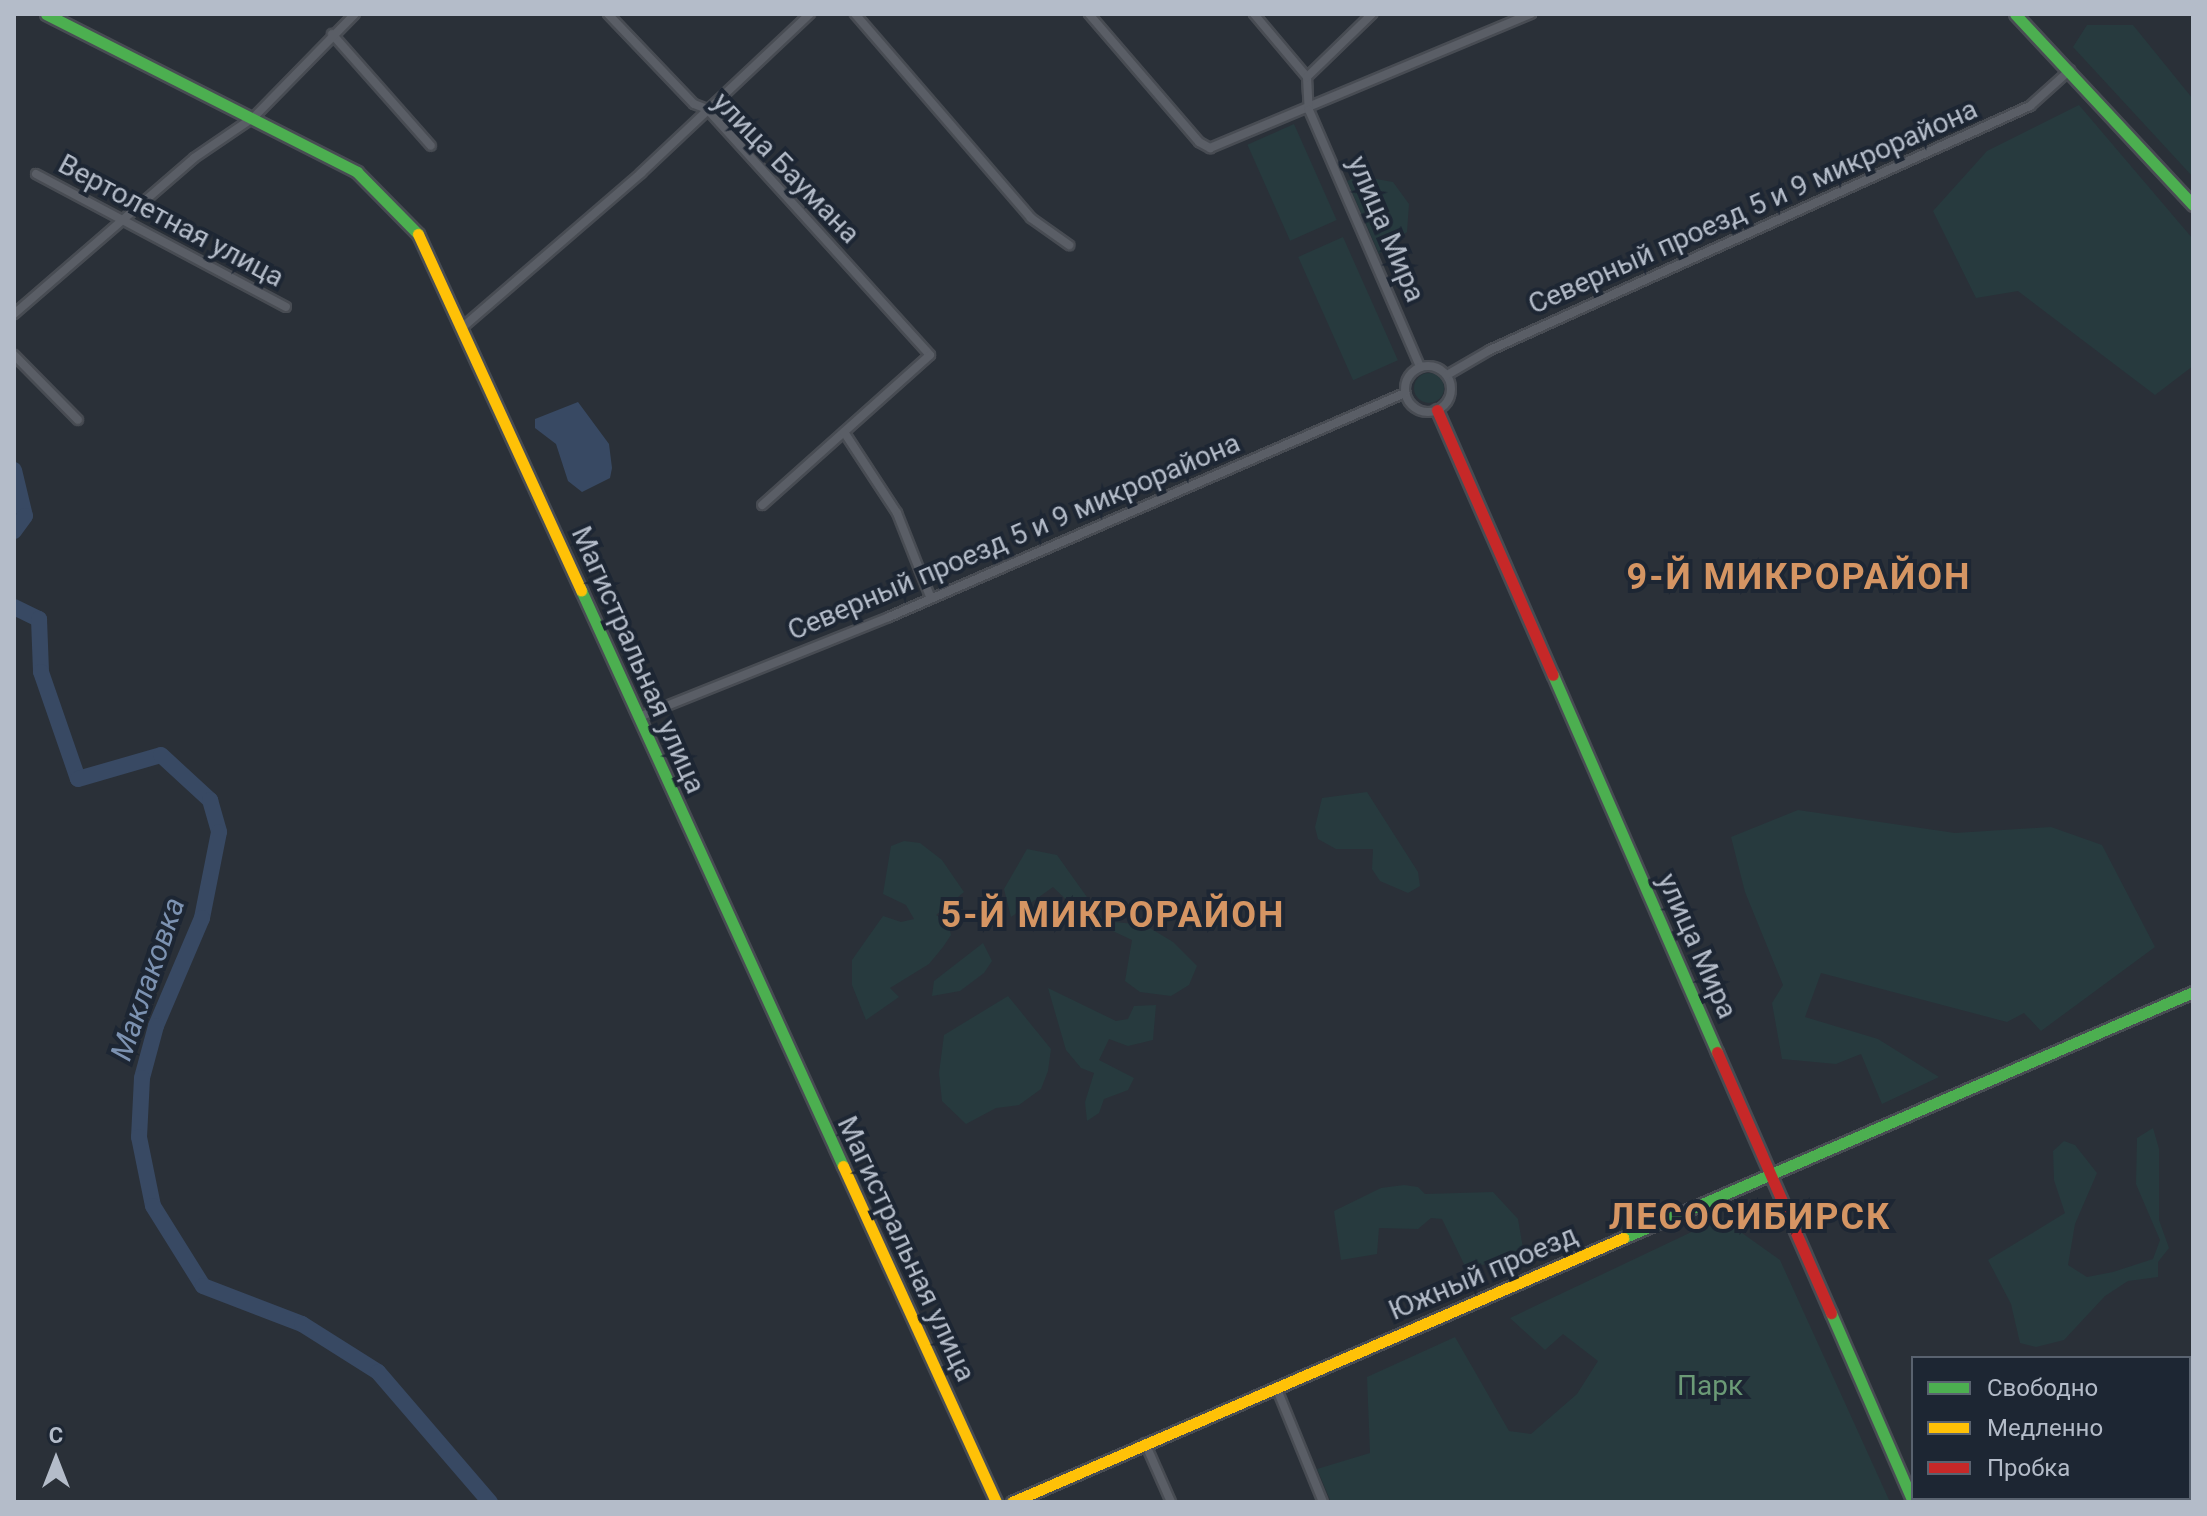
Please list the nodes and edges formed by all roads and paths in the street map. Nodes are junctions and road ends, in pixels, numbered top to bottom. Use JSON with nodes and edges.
{"nodes":[{"id":1,"x":46,"y":14,"type":"edge"},
{"id":2,"x":355,"y":14,"type":"edge"},
{"id":3,"x":608,"y":14,"type":"edge"},
{"id":4,"x":810,"y":14,"type":"edge"},
{"id":5,"x":855,"y":14,"type":"edge"},
{"id":6,"x":1089,"y":14,"type":"edge"},
{"id":7,"x":1254,"y":14,"type":"edge"},
{"id":8,"x":1372,"y":14,"type":"edge"},
{"id":9,"x":1531,"y":14,"type":"edge"},
{"id":10,"x":2015,"y":14,"type":"edge"},
{"id":11,"x":332,"y":34,"type":"junction"},
{"id":12,"x":2070,"y":70,"type":"junction"},
{"id":13,"x":1307,"y":77,"type":"junction"},
{"id":14,"x":707,"y":109,"type":"junction"},
{"id":15,"x":1309,"y":110,"type":"junction"},
{"id":16,"x":254,"y":117,"type":"junction"},
{"id":17,"x":431,"y":146,"type":"dead end"},
{"id":18,"x":36,"y":174,"type":"dead end"},
{"id":19,"x":2193,"y":205,"type":"edge"},
{"id":20,"x":123,"y":221,"type":"junction"},
{"id":21,"x":1069,"y":245,"type":"dead end"},
{"id":22,"x":286,"y":307,"type":"dead end"},
{"id":23,"x":14,"y":314,"type":"edge"},
{"id":24,"x":464,"y":326,"type":"junction"},
{"id":25,"x":14,"y":355,"type":"edge"},
{"id":26,"x":1420,"y":367,"type":"junction"},
{"id":27,"x":1447,"y":375,"type":"junction"},
{"id":28,"x":1405,"y":393,"type":"junction"},
{"id":29,"x":1437,"y":410,"type":"junction"},
{"id":30,"x":78,"y":420,"type":"dead end"},
{"id":31,"x":844,"y":432,"type":"junction"},
{"id":32,"x":762,"y":505,"type":"dead end"},
{"id":33,"x":931,"y":599,"type":"junction"},
{"id":34,"x":639,"y":717,"type":"junction"},
{"id":35,"x":2193,"y":992,"type":"edge"},
{"id":36,"x":1772,"y":1174,"type":"junction"},
{"id":37,"x":1276,"y":1387,"type":"junction"},
{"id":38,"x":1145,"y":1443,"type":"junction"},
{"id":39,"x":1911,"y":1497,"type":"edge"},
{"id":40,"x":996,"y":1502,"type":"edge"},
{"id":41,"x":1012,"y":1502,"type":"edge"},
{"id":42,"x":1171,"y":1502,"type":"edge"},
{"id":43,"x":1323,"y":1502,"type":"edge"}],
"edges":[{"from":1,"to":16,"type":"street","name":"Магистральная улица"},
{"from":2,"to":11,"type":"street"},
{"from":3,"to":14,"type":"street","name":"улица Баумана"},
{"from":4,"to":14,"type":"street"},
{"from":5,"to":21,"type":"street"},
{"from":6,"to":15,"type":"street"},
{"from":7,"to":13,"type":"street"},
{"from":8,"to":13,"type":"street"},
{"from":9,"to":15,"type":"street"},
{"from":10,"to":12,"type":"street"},
{"from":11,"to":16,"type":"street"},
{"from":11,"to":17,"type":"street"},
{"from":12,"to":19,"type":"street"},
{"from":12,"to":27,"type":"street","name":"Северный проезд 5 и 9 микрорайона"},
{"from":13,"to":15,"type":"street","name":"улица Мира"},
{"from":14,"to":24,"type":"street"},
{"from":14,"to":31,"type":"street","name":"улица Баумана"},
{"from":15,"to":26,"type":"street","name":"улица Мира"},
{"from":16,"to":20,"type":"street"},
{"from":16,"to":24,"type":"street","name":"Магистральная улица"},
{"from":18,"to":20,"type":"street","name":"Вертолетная улица"},
{"from":20,"to":22,"type":"street","name":"Вертолетная улица"},
{"from":20,"to":23,"type":"street"},
{"from":24,"to":34,"type":"street","name":"Магистральная улица"},
{"from":25,"to":30,"type":"street"},
{"from":26,"to":27,"type":"street"},
{"from":26,"to":28,"type":"street"},
{"from":27,"to":29,"type":"street"},
{"from":28,"to":29,"type":"street"},
{"from":28,"to":33,"type":"street","name":"Северный проезд 5 и 9 микрорайона"},
{"from":29,"to":36,"type":"street","name":"улица Мира"},
{"from":31,"to":32,"type":"street"},
{"from":31,"to":33,"type":"street"},
{"from":33,"to":34,"type":"street","name":"Северный проезд 5 и 9 микрорайона"},
{"from":34,"to":40,"type":"street","name":"Магистральная улица"},
{"from":35,"to":36,"type":"street","name":"Южный проезд"},
{"from":36,"to":37,"type":"street","name":"Южный проезд"},
{"from":36,"to":39,"type":"street","name":"улица Мира"},
{"from":37,"to":38,"type":"street","name":"Южный проезд"},
{"from":37,"to":43,"type":"street"},
{"from":38,"to":41,"type":"street","name":"Южный проезд"},
{"from":38,"to":42,"type":"street"}]}
